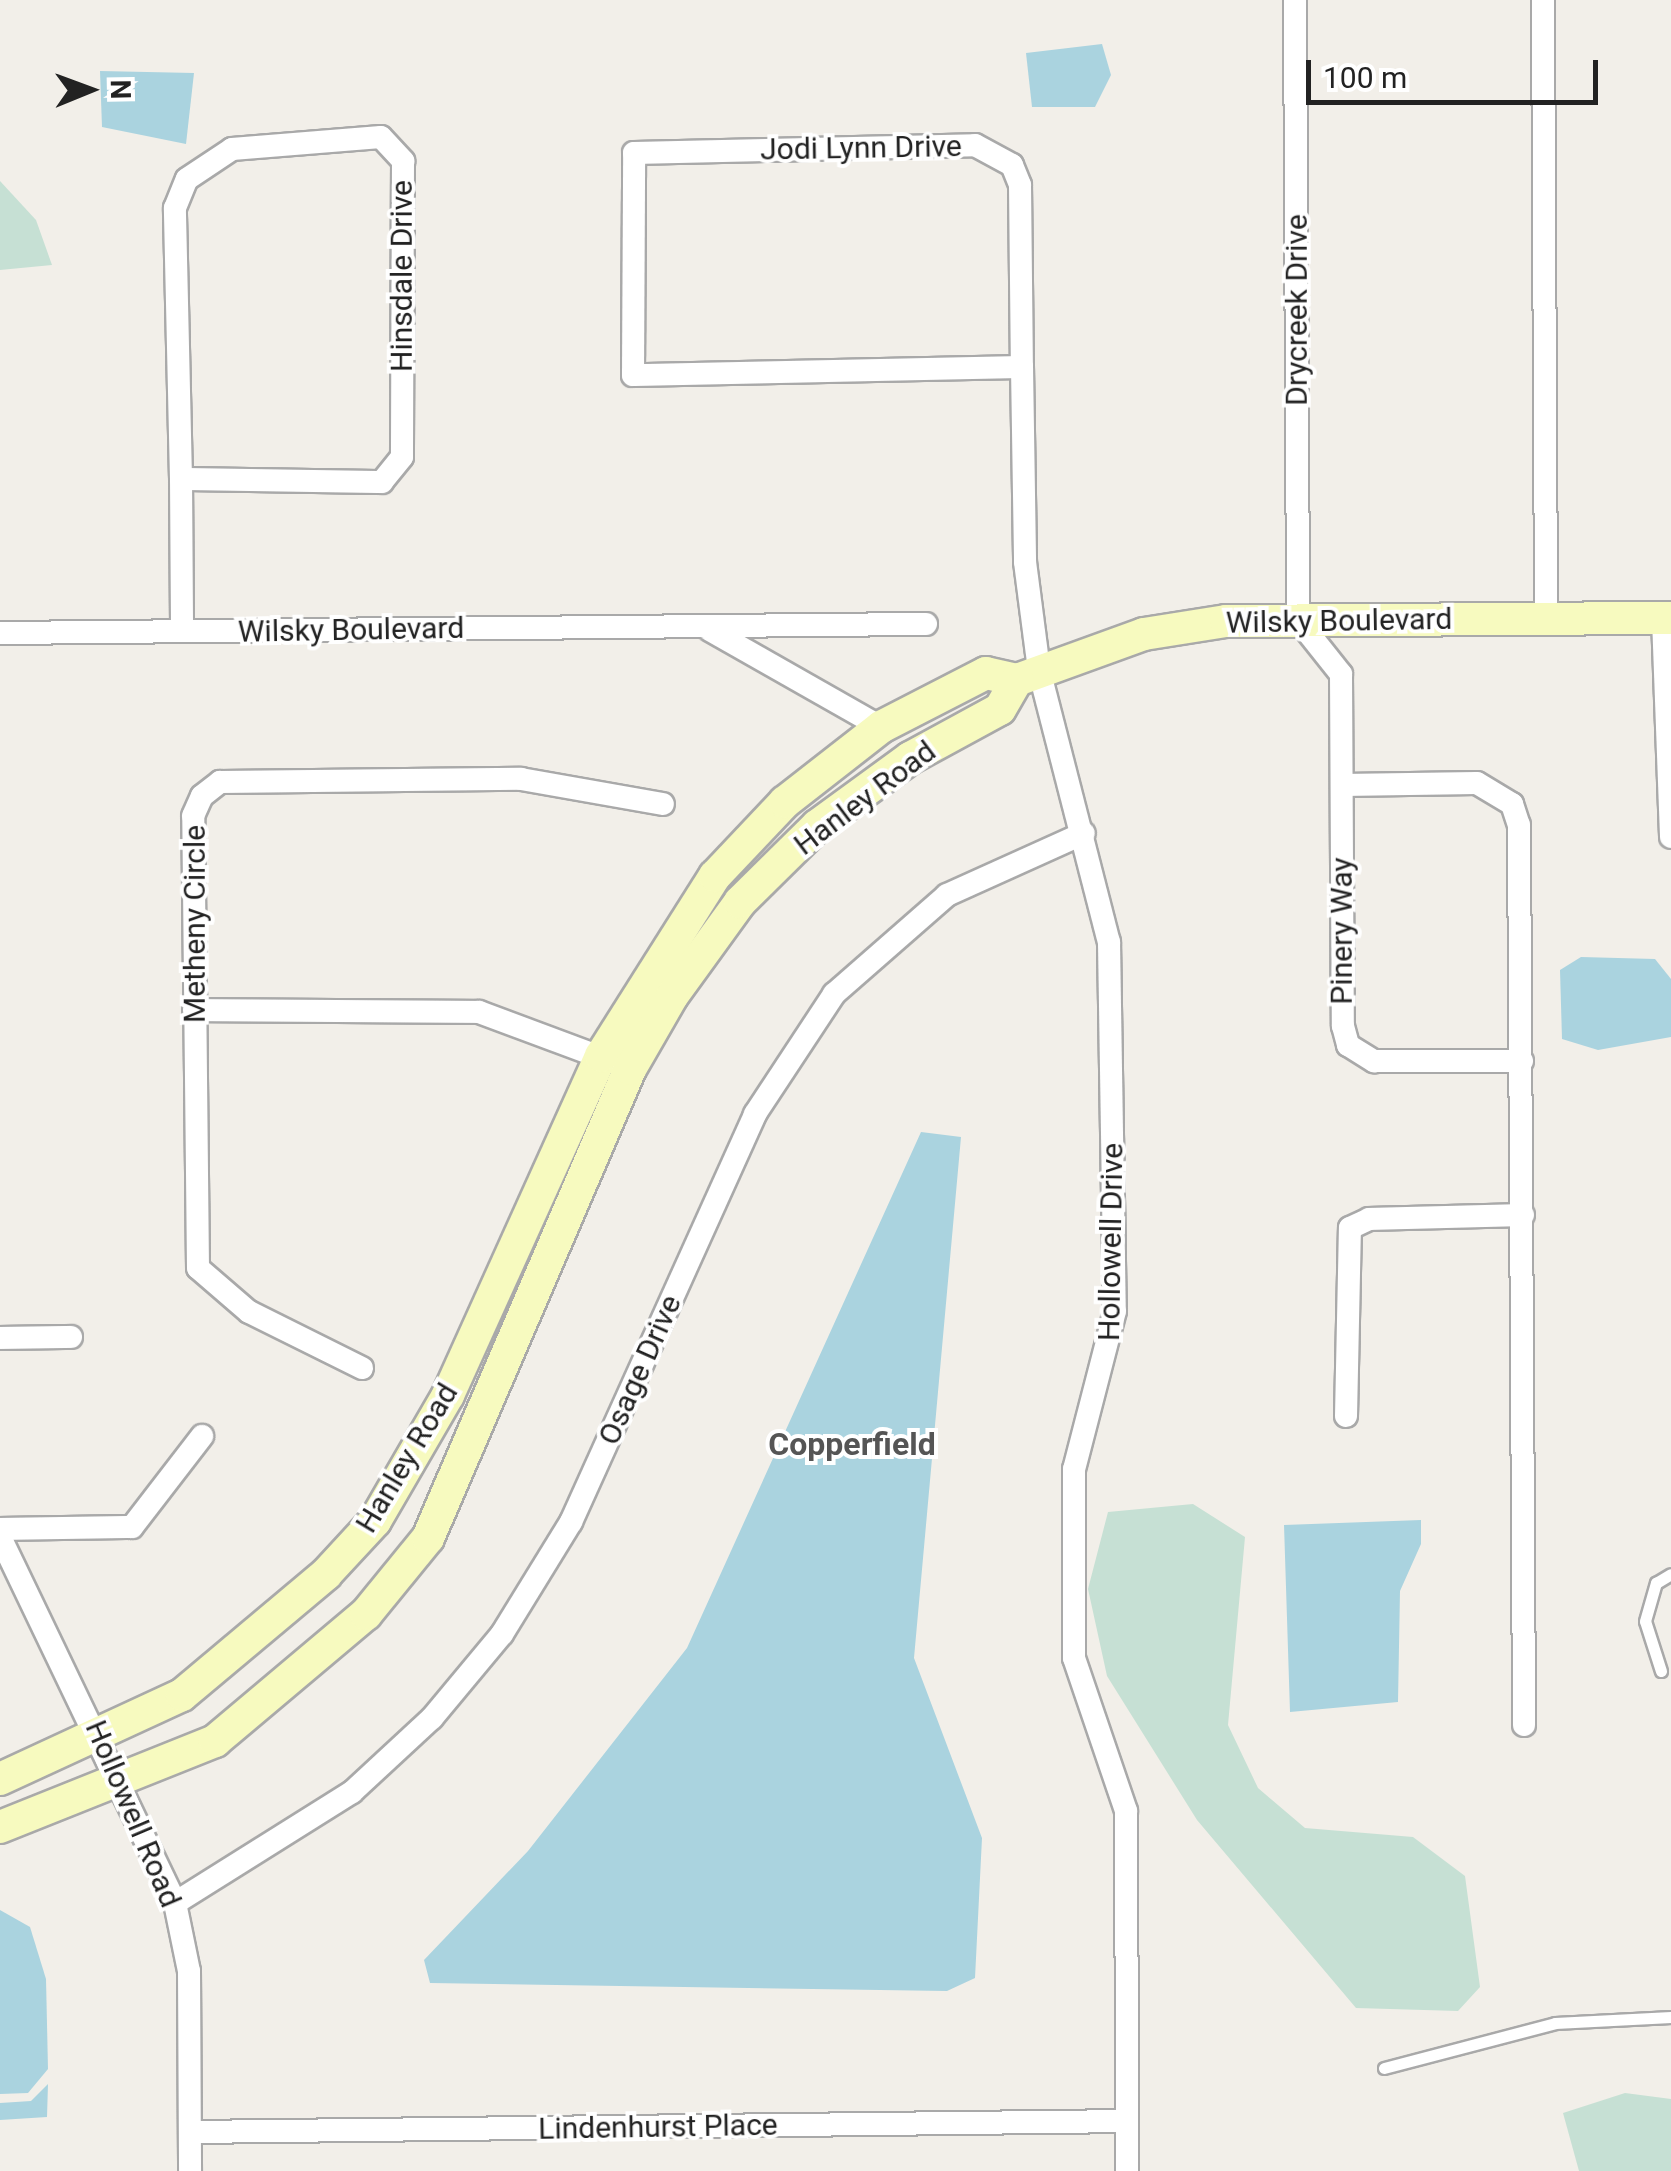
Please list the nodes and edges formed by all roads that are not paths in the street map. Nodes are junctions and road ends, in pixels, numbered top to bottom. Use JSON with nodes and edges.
{"nodes":[{"id":1,"x":1295,"y":0,"type":"edge"},
{"id":2,"x":1542,"y":0,"type":"edge"},
{"id":3,"x":1022,"y":367,"type":"junction"},
{"id":4,"x":181,"y":479,"type":"junction"},
{"id":5,"x":1667,"y":618,"type":"edge"},
{"id":6,"x":1546,"y":619,"type":"junction"},
{"id":7,"x":1298,"y":620,"type":"junction"},
{"id":8,"x":926,"y":624,"type":"dead end"},
{"id":9,"x":702,"y":626,"type":"junction"},
{"id":10,"x":182,"y":631,"type":"junction"},
{"id":11,"x":0,"y":633,"type":"edge"},
{"id":12,"x":1028,"y":675,"type":"junction"},
{"id":13,"x":881,"y":727,"type":"junction"},
{"id":14,"x":1342,"y":784,"type":"junction"},
{"id":15,"x":663,"y":804,"type":"dead end"},
{"id":16,"x":1084,"y":833,"type":"junction"},
{"id":17,"x":1671,"y":837,"type":"edge"},
{"id":18,"x":194,"y":1010,"type":"junction"},
{"id":19,"x":1522,"y":1061,"type":"junction"},
{"id":20,"x":616,"y":1063,"type":"junction"},
{"id":21,"x":1523,"y":1215,"type":"junction"},
{"id":22,"x":71,"y":1337,"type":"dead end"},
{"id":23,"x":0,"y":1338,"type":"edge"},
{"id":24,"x":362,"y":1368,"type":"dead end"},
{"id":25,"x":1346,"y":1416,"type":"dead end"},
{"id":26,"x":202,"y":1436,"type":"dead end"},
{"id":27,"x":0,"y":1528,"type":"edge"},
{"id":28,"x":0,"y":1537,"type":"edge"},
{"id":29,"x":1671,"y":1574,"type":"edge"},
{"id":30,"x":1661,"y":1672,"type":"dead end"},
{"id":31,"x":1524,"y":1725,"type":"dead end"},
{"id":32,"x":104,"y":1739,"type":"junction"},
{"id":33,"x":0,"y":1779,"type":"edge"},
{"id":34,"x":124,"y":1784,"type":"junction"},
{"id":35,"x":0,"y":1827,"type":"edge"},
{"id":36,"x":175,"y":1902,"type":"junction"},
{"id":37,"x":1671,"y":2017,"type":"edge"},
{"id":38,"x":1384,"y":2068,"type":"dead end"},
{"id":39,"x":1126,"y":2121,"type":"junction"},
{"id":40,"x":190,"y":2132,"type":"junction"},
{"id":41,"x":190,"y":2171,"type":"edge"},
{"id":42,"x":1127,"y":2171,"type":"edge"}],
"edges":[{"from":1,"to":7,"type":"street","name":"Drycreek Drive"},
{"from":2,"to":6,"type":"street"},
{"from":3,"to":3,"type":"street","name":"Jodi Lynn Drive"},
{"from":3,"to":12,"type":"street","name":"Hollowell Drive"},
{"from":4,"to":4,"type":"street","name":"Hinsdale Drive"},
{"from":4,"to":10,"type":"street","name":"Hinsdale Drive"},
{"from":5,"to":6,"type":"main road","name":"Wilsky Boulevard"},
{"from":5,"to":17,"type":"street"},
{"from":6,"to":7,"type":"main road","name":"Wilsky Boulevard"},
{"from":7,"to":12,"type":"main road","name":"Wilsky Boulevard"},
{"from":7,"to":14,"type":"street","name":"Pinery Way"},
{"from":8,"to":9,"type":"street","name":"Wilsky Boulevard"},
{"from":9,"to":10,"type":"street","name":"Wilsky Boulevard"},
{"from":9,"to":13,"type":"street","name":"Wilsky Boulevard"},
{"from":10,"to":11,"type":"street","name":"Wilsky Boulevard"},
{"from":12,"to":13,"type":"main road","name":"Hanley Road"},
{"from":12,"to":16,"type":"street","name":"Hollowell Drive"},
{"from":12,"to":20,"type":"main road","name":"Hanley Road"},
{"from":13,"to":20,"type":"main road","name":"Hanley Road"},
{"from":14,"to":19,"type":"street"},
{"from":14,"to":19,"type":"street","name":"Pinery Way"},
{"from":15,"to":18,"type":"street","name":"Metheny Circle"},
{"from":16,"to":36,"type":"street","name":"Osage Drive"},
{"from":16,"to":39,"type":"street","name":"Hollowell Drive"},
{"from":18,"to":20,"type":"street"},
{"from":18,"to":24,"type":"street","name":"Metheny Circle"},
{"from":19,"to":21,"type":"street"},
{"from":20,"to":32,"type":"main road","name":"Hanley Road"},
{"from":20,"to":34,"type":"main road","name":"Hanley Road"},
{"from":21,"to":25,"type":"street"},
{"from":21,"to":31,"type":"street"},
{"from":22,"to":23,"type":"street"},
{"from":26,"to":27,"type":"street"},
{"from":28,"to":32,"type":"street","name":"Hollowell Road"},
{"from":29,"to":30,"type":"lane"},
{"from":32,"to":33,"type":"main road","name":"Hanley Road"},
{"from":32,"to":34,"type":"street","name":"Hollowell Road"},
{"from":34,"to":35,"type":"main road","name":"Hanley Road"},
{"from":34,"to":36,"type":"street","name":"Hollowell Road"},
{"from":36,"to":40,"type":"street","name":"Hollowell Road"},
{"from":37,"to":38,"type":"lane"},
{"from":39,"to":40,"type":"street","name":"Lindenhurst Place"},
{"from":39,"to":42,"type":"street","name":"Hollowell Drive"},
{"from":40,"to":41,"type":"street","name":"Hollowell Road"}]}
